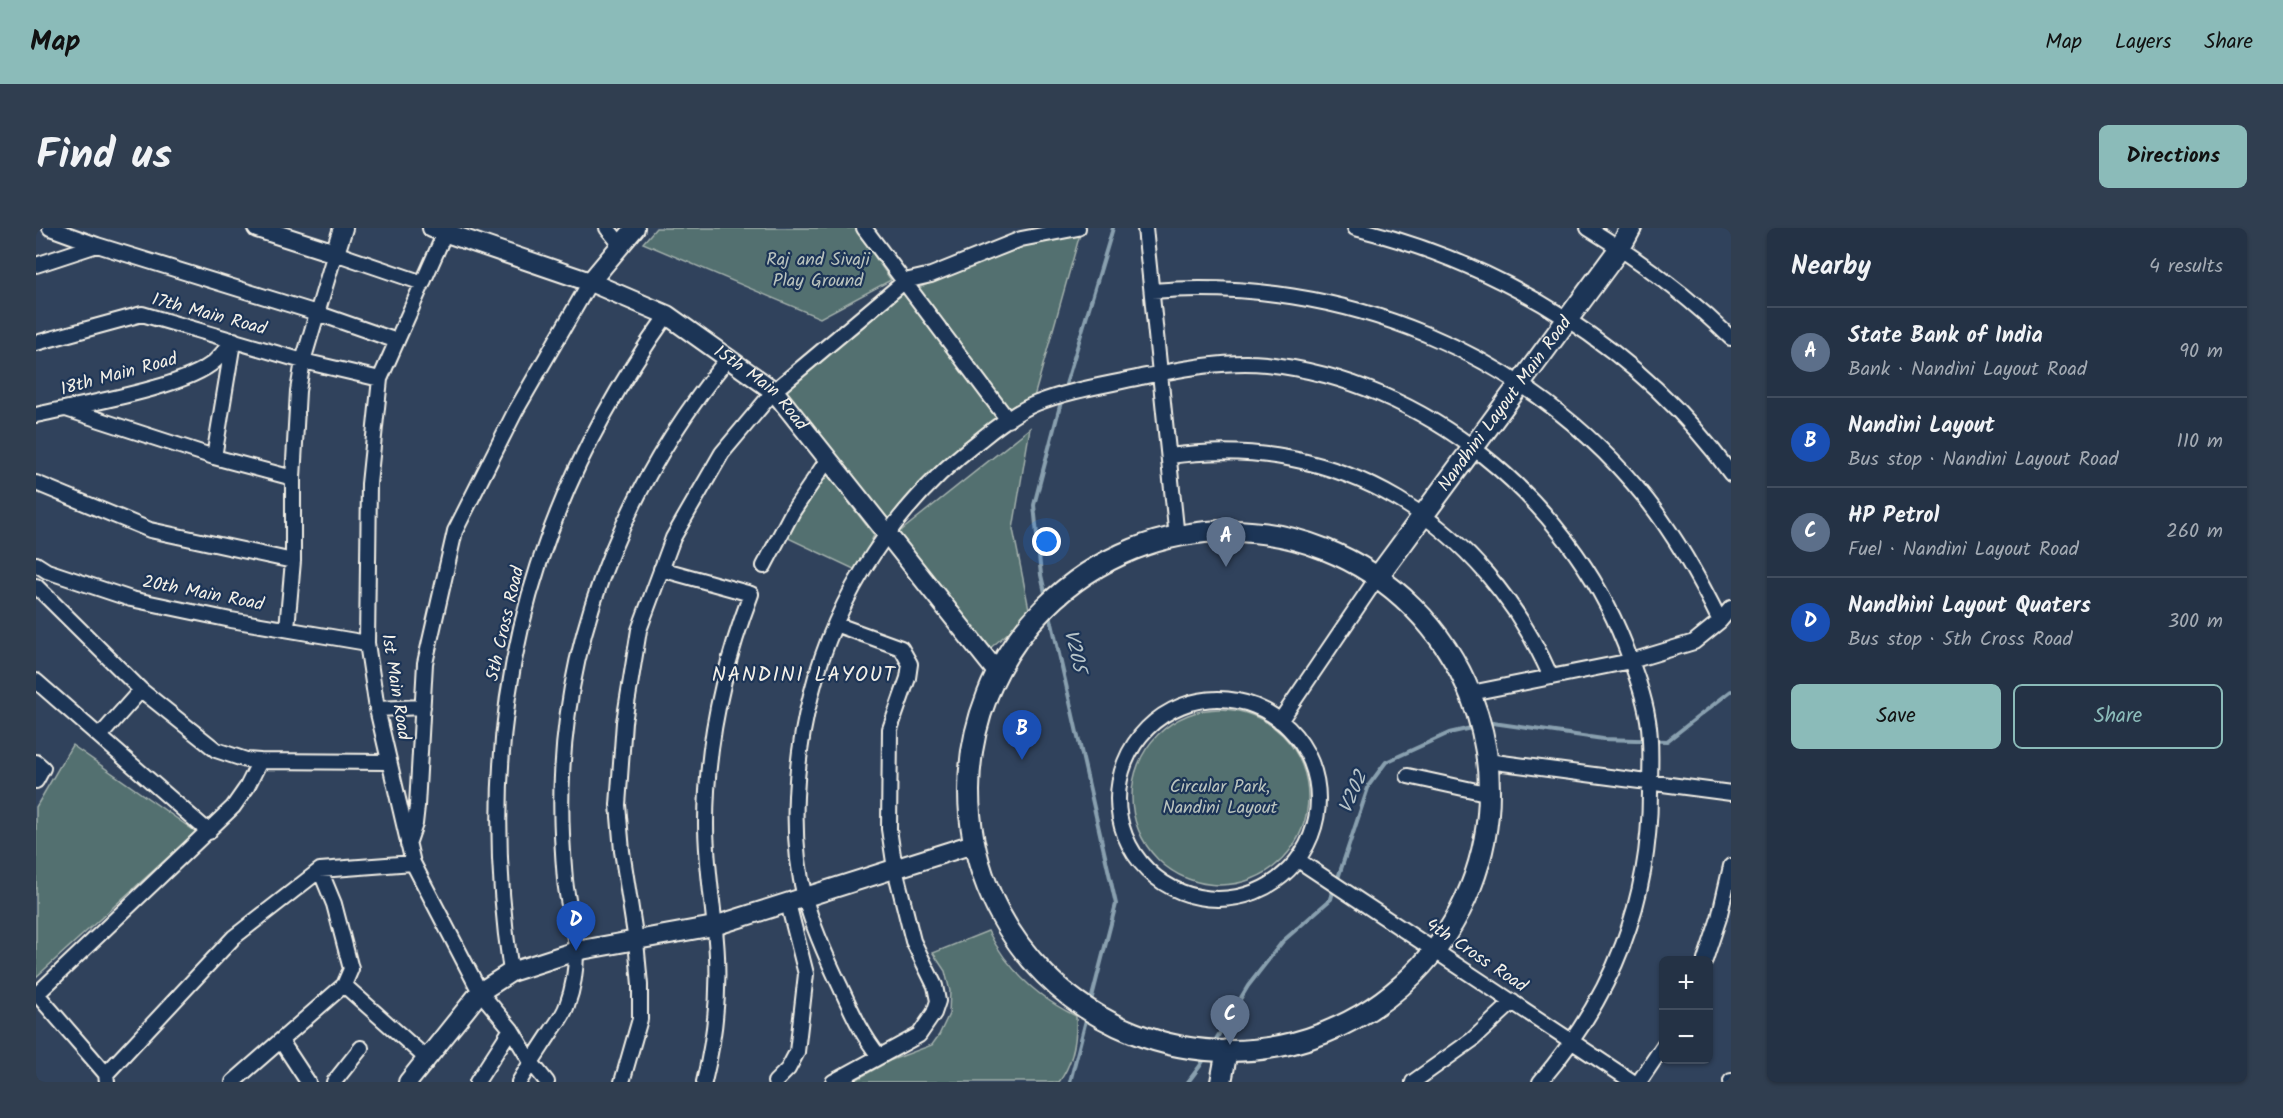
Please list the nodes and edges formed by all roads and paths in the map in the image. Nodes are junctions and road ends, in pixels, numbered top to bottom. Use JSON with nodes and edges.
{"nodes":[{"id":1,"x":50,"y":228,"type":"edge"},
{"id":2,"x":257,"y":228,"type":"edge"},
{"id":3,"x":343,"y":228,"type":"edge"},
{"id":4,"x":607,"y":228,"type":"edge"},
{"id":5,"x":635,"y":228,"type":"edge"},
{"id":6,"x":864,"y":228,"type":"edge"},
{"id":7,"x":1078,"y":228,"type":"edge"},
{"id":8,"x":1145,"y":228,"type":"edge"},
{"id":9,"x":1355,"y":228,"type":"edge"},
{"id":10,"x":1588,"y":228,"type":"edge"},
{"id":11,"x":1631,"y":228,"type":"edge"},
{"id":12,"x":441,"y":230,"type":"edge"},
{"id":13,"x":97,"y":245,"type":"junction"},
{"id":14,"x":621,"y":245,"type":"junction"},
{"id":15,"x":1620,"y":248,"type":"junction"},
{"id":16,"x":335,"y":253,"type":"junction"},
{"id":17,"x":36,"y":264,"type":"edge"},
{"id":18,"x":905,"y":281,"type":"junction"},
{"id":19,"x":590,"y":282,"type":"junction"},
{"id":20,"x":423,"y":283,"type":"junction"},
{"id":21,"x":1152,"y":291,"type":"junction"},
{"id":22,"x":317,"y":313,"type":"junction"},
{"id":23,"x":667,"y":315,"type":"junction"},
{"id":24,"x":1568,"y":318,"type":"junction"},
{"id":25,"x":1731,"y":338,"type":"edge"},
{"id":26,"x":234,"y":340,"type":"junction"},
{"id":27,"x":397,"y":341,"type":"junction"},
{"id":28,"x":36,"y":343,"type":"edge"},
{"id":29,"x":729,"y":357,"type":"junction"},
{"id":30,"x":303,"y":361,"type":"junction"},
{"id":31,"x":1160,"y":373,"type":"junction"},
{"id":32,"x":380,"y":379,"type":"junction"},
{"id":33,"x":1520,"y":384,"type":"junction"},
{"id":34,"x":774,"y":391,"type":"junction"},
{"id":35,"x":64,"y":409,"type":"junction"},
{"id":36,"x":36,"y":415,"type":"edge"},
{"id":37,"x":1008,"y":420,"type":"junction"},
{"id":38,"x":1473,"y":448,"type":"junction"},
{"id":39,"x":1169,"y":456,"type":"junction"},
{"id":40,"x":214,"y":457,"type":"junction"},
{"id":41,"x":828,"y":459,"type":"junction"},
{"id":42,"x":1731,"y":474,"type":"edge"},
{"id":43,"x":293,"y":478,"type":"junction"},
{"id":44,"x":36,"y":483,"type":"edge"},
{"id":45,"x":1423,"y":515,"type":"junction"},
{"id":46,"x":888,"y":535,"type":"junction"},
{"id":47,"x":1177,"y":538,"type":"junction"},
{"id":48,"x":293,"y":561,"type":"junction"},
{"id":49,"x":36,"y":564,"type":"edge"},
{"id":50,"x":764,"y":566,"type":"dead end"},
{"id":51,"x":661,"y":569,"type":"junction"},
{"id":52,"x":1377,"y":578,"type":"junction"},
{"id":53,"x":36,"y":586,"type":"edge"},
{"id":54,"x":1731,"y":608,"type":"edge"},
{"id":55,"x":1720,"y":621,"type":"junction"},
{"id":56,"x":835,"y":624,"type":"junction"},
{"id":57,"x":287,"y":628,"type":"junction"},
{"id":58,"x":367,"y":643,"type":"junction"},
{"id":59,"x":1631,"y":661,"type":"junction"},
{"id":60,"x":996,"y":671,"type":"junction"},
{"id":61,"x":1551,"y":677,"type":"junction"},
{"id":62,"x":36,"y":681,"type":"edge"},
{"id":63,"x":141,"y":690,"type":"junction"},
{"id":64,"x":1471,"y":693,"type":"junction"},
{"id":65,"x":423,"y":707,"type":"junction"},
{"id":66,"x":377,"y":709,"type":"junction"},
{"id":67,"x":1280,"y":721,"type":"junction"},
{"id":68,"x":100,"y":736,"type":"junction"},
{"id":69,"x":260,"y":761,"type":"junction"},
{"id":70,"x":1487,"y":761,"type":"junction"},
{"id":71,"x":36,"y":762,"type":"edge"},
{"id":72,"x":388,"y":762,"type":"junction"},
{"id":73,"x":1408,"y":776,"type":"dead end"},
{"id":74,"x":36,"y":781,"type":"edge"},
{"id":75,"x":1650,"y":783,"type":"junction"},
{"id":76,"x":1486,"y":792,"type":"junction"},
{"id":77,"x":1731,"y":793,"type":"edge"},
{"id":78,"x":209,"y":832,"type":"junction"},
{"id":79,"x":408,"y":844,"type":"junction"},
{"id":80,"x":973,"y":844,"type":"junction"},
{"id":81,"x":1298,"y":860,"type":"junction"},
{"id":82,"x":413,"y":863,"type":"junction"},
{"id":83,"x":1731,"y":866,"type":"edge"},
{"id":84,"x":896,"y":869,"type":"junction"},
{"id":85,"x":320,"y":870,"type":"junction"},
{"id":86,"x":796,"y":900,"type":"junction"},
{"id":87,"x":714,"y":926,"type":"junction"},
{"id":88,"x":636,"y":941,"type":"junction"},
{"id":89,"x":1435,"y":950,"type":"junction"},
{"id":90,"x":576,"y":951,"type":"junction"},
{"id":91,"x":1706,"y":956,"type":"edge"},
{"id":92,"x":512,"y":972,"type":"junction"},
{"id":93,"x":344,"y":985,"type":"junction"},
{"id":94,"x":480,"y":992,"type":"junction"},
{"id":95,"x":36,"y":994,"type":"edge"},
{"id":96,"x":1513,"y":1002,"type":"junction"},
{"id":97,"x":512,"y":1029,"type":"junction"},
{"id":98,"x":281,"y":1041,"type":"junction"},
{"id":99,"x":1573,"y":1042,"type":"junction"},
{"id":100,"x":361,"y":1048,"type":"dead end"},
{"id":101,"x":1223,"y":1050,"type":"junction"},
{"id":102,"x":1659,"y":1053,"type":"edge"},
{"id":103,"x":879,"y":1056,"type":"junction"},
{"id":104,"x":426,"y":1058,"type":"junction"},
{"id":105,"x":531,"y":1062,"type":"junction"},
{"id":106,"x":107,"y":1078,"type":"edge"},
{"id":107,"x":233,"y":1082,"type":"edge"},
{"id":108,"x":308,"y":1082,"type":"edge"},
{"id":109,"x":334,"y":1082,"type":"edge"},
{"id":110,"x":408,"y":1082,"type":"edge"},
{"id":111,"x":477,"y":1082,"type":"edge"},
{"id":112,"x":519,"y":1082,"type":"edge"},
{"id":113,"x":547,"y":1082,"type":"edge"},
{"id":114,"x":622,"y":1082,"type":"edge"},
{"id":115,"x":704,"y":1082,"type":"edge"},
{"id":116,"x":774,"y":1082,"type":"edge"},
{"id":117,"x":833,"y":1082,"type":"edge"},
{"id":118,"x":1221,"y":1082,"type":"edge"},
{"id":119,"x":1413,"y":1082,"type":"edge"},
{"id":120,"x":1540,"y":1082,"type":"edge"},
{"id":121,"x":1633,"y":1082,"type":"edge"},
{"id":122,"x":1639,"y":1082,"type":"edge"}],
"edges":[{"from":1,"to":13,"type":"street"},
{"from":2,"to":16,"type":"street"},
{"from":3,"to":16,"type":"street"},
{"from":4,"to":14,"type":"street"},
{"from":5,"to":14,"type":"street"},
{"from":6,"to":18,"type":"street"},
{"from":7,"to":18,"type":"street"},
{"from":8,"to":21,"type":"street"},
{"from":9,"to":24,"type":"street"},
{"from":10,"to":15,"type":"street"},
{"from":11,"to":15,"type":"main road","name":"Nandhini Layout Main Road"},
{"from":12,"to":19,"type":"street","name":"15th Main Road"},
{"from":12,"to":20,"type":"street","name":"1st Main Road"},
{"from":13,"to":17,"type":"street"},
{"from":13,"to":22,"type":"street"},
{"from":14,"to":19,"type":"street"},
{"from":15,"to":24,"type":"main road","name":"Nandhini Layout Main Road"},
{"from":15,"to":25,"type":"street"},
{"from":16,"to":20,"type":"street"},
{"from":16,"to":22,"type":"street"},
{"from":18,"to":34,"type":"street"},
{"from":18,"to":37,"type":"street"},
{"from":19,"to":23,"type":"street","name":"15th Main Road"},
{"from":19,"to":65,"type":"street"},
{"from":20,"to":27,"type":"street","name":"1st Main Road"},
{"from":21,"to":31,"type":"street"},
{"from":21,"to":33,"type":"street"},
{"from":22,"to":27,"type":"street"},
{"from":22,"to":30,"type":"street"},
{"from":23,"to":29,"type":"street","name":"15th Main Road"},
{"from":23,"to":92,"type":"street","name":"5th Cross Road"},
{"from":24,"to":33,"type":"main road","name":"Nandhini Layout Main Road"},
{"from":24,"to":42,"type":"street"},
{"from":26,"to":28,"type":"street","name":"17th Main Road"},
{"from":26,"to":30,"type":"street","name":"17th Main Road"},
{"from":26,"to":35,"type":"street","name":"18th Main Road"},
{"from":26,"to":40,"type":"street"},
{"from":27,"to":32,"type":"street","name":"1st Main Road"},
{"from":29,"to":34,"type":"street","name":"15th Main Road"},
{"from":29,"to":90,"type":"street"},
{"from":30,"to":32,"type":"street","name":"17th Main Road"},
{"from":30,"to":43,"type":"street"},
{"from":31,"to":37,"type":"street"},
{"from":31,"to":38,"type":"street"},
{"from":31,"to":39,"type":"street"},
{"from":32,"to":58,"type":"street","name":"1st Main Road"},
{"from":33,"to":38,"type":"main road","name":"Nandhini Layout Main Road"},
{"from":33,"to":55,"type":"street"},
{"from":34,"to":41,"type":"street","name":"15th Main Road"},
{"from":34,"to":51,"type":"street"},
{"from":35,"to":36,"type":"street","name":"18th Main Road"},
{"from":35,"to":40,"type":"street"},
{"from":37,"to":46,"type":"street"},
{"from":38,"to":45,"type":"main road","name":"Nandhini Layout Main Road"},
{"from":38,"to":59,"type":"street"},
{"from":39,"to":45,"type":"street"},
{"from":39,"to":47,"type":"street"},
{"from":40,"to":43,"type":"street"},
{"from":41,"to":46,"type":"street","name":"15th Main Road"},
{"from":41,"to":50,"type":"street"},
{"from":43,"to":48,"type":"street"},
{"from":44,"to":48,"type":"street"},
{"from":45,"to":52,"type":"main road","name":"Nandhini Layout Main Road"},
{"from":45,"to":61,"type":"street"},
{"from":46,"to":56,"type":"street"},
{"from":46,"to":60,"type":"street","name":"15th Main Road"},
{"from":47,"to":52,"type":"main road"},
{"from":47,"to":60,"type":"main road"},
{"from":48,"to":57,"type":"street"},
{"from":49,"to":57,"type":"street","name":"20th Main Road"},
{"from":51,"to":87,"type":"street"},
{"from":51,"to":88,"type":"street"},
{"from":52,"to":64,"type":"main road"},
{"from":52,"to":67,"type":"street"},
{"from":53,"to":63,"type":"street"},
{"from":54,"to":55,"type":"street"},
{"from":55,"to":59,"type":"street"},
{"from":56,"to":84,"type":"street"},
{"from":56,"to":86,"type":"street"},
{"from":57,"to":58,"type":"street","name":"20th Main Road"},
{"from":58,"to":66,"type":"street","name":"1st Main Road"},
{"from":59,"to":61,"type":"street"},
{"from":59,"to":75,"type":"street"},
{"from":60,"to":80,"type":"main road"},
{"from":61,"to":64,"type":"street"},
{"from":62,"to":68,"type":"street"},
{"from":63,"to":68,"type":"street"},
{"from":63,"to":69,"type":"street"},
{"from":64,"to":70,"type":"main road"},
{"from":65,"to":66,"type":"street"},
{"from":65,"to":79,"type":"street"},
{"from":66,"to":72,"type":"street","name":"1st Main Road"},
{"from":67,"to":81,"type":"street"},
{"from":67,"to":81,"type":"street"},
{"from":68,"to":78,"type":"street"},
{"from":69,"to":72,"type":"street"},
{"from":69,"to":78,"type":"street"},
{"from":70,"to":75,"type":"street"},
{"from":70,"to":76,"type":"main road"},
{"from":71,"to":74,"type":"street"},
{"from":72,"to":79,"type":"street","name":"1st Main Road"},
{"from":73,"to":76,"type":"street"},
{"from":75,"to":77,"type":"street"},
{"from":75,"to":99,"type":"street"},
{"from":76,"to":89,"type":"main road"},
{"from":78,"to":95,"type":"street"},
{"from":79,"to":82,"type":"street","name":"1st Main Road"},
{"from":80,"to":84,"type":"street"},
{"from":80,"to":101,"type":"main road"},
{"from":81,"to":89,"type":"street","name":"4th Cross Road"},
{"from":82,"to":85,"type":"street"},
{"from":82,"to":94,"type":"street","name":"1st Main Road"},
{"from":83,"to":91,"type":"street"},
{"from":84,"to":86,"type":"street"},
{"from":84,"to":103,"type":"street"},
{"from":85,"to":93,"type":"street"},
{"from":85,"to":106,"type":"street"},
{"from":86,"to":87,"type":"street"},
{"from":86,"to":103,"type":"street"},
{"from":86,"to":116,"type":"street"},
{"from":87,"to":88,"type":"street"},
{"from":87,"to":115,"type":"street"},
{"from":88,"to":90,"type":"street"},
{"from":88,"to":114,"type":"street"},
{"from":89,"to":96,"type":"street","name":"4th Cross Road"},
{"from":89,"to":101,"type":"main road"},
{"from":90,"to":92,"type":"street"},
{"from":90,"to":105,"type":"street"},
{"from":92,"to":94,"type":"street"},
{"from":93,"to":98,"type":"street"},
{"from":93,"to":104,"type":"street"},
{"from":94,"to":97,"type":"street","name":"1st Main Road"},
{"from":94,"to":104,"type":"street"},
{"from":95,"to":106,"type":"street"},
{"from":96,"to":99,"type":"street","name":"4th Cross Road"},
{"from":96,"to":119,"type":"street"},
{"from":97,"to":105,"type":"street","name":"1st Main Road"},
{"from":97,"to":111,"type":"street"},
{"from":98,"to":107,"type":"street"},
{"from":98,"to":108,"type":"street"},
{"from":99,"to":120,"type":"street"},
{"from":99,"to":121,"type":"street","name":"4th Cross Road"},
{"from":100,"to":109,"type":"street"},
{"from":101,"to":118,"type":"main road"},
{"from":102,"to":122,"type":"street"},
{"from":103,"to":117,"type":"street"},
{"from":104,"to":110,"type":"street"},
{"from":105,"to":112,"type":"street"},
{"from":105,"to":113,"type":"street","name":"1st Main Road"}]}
